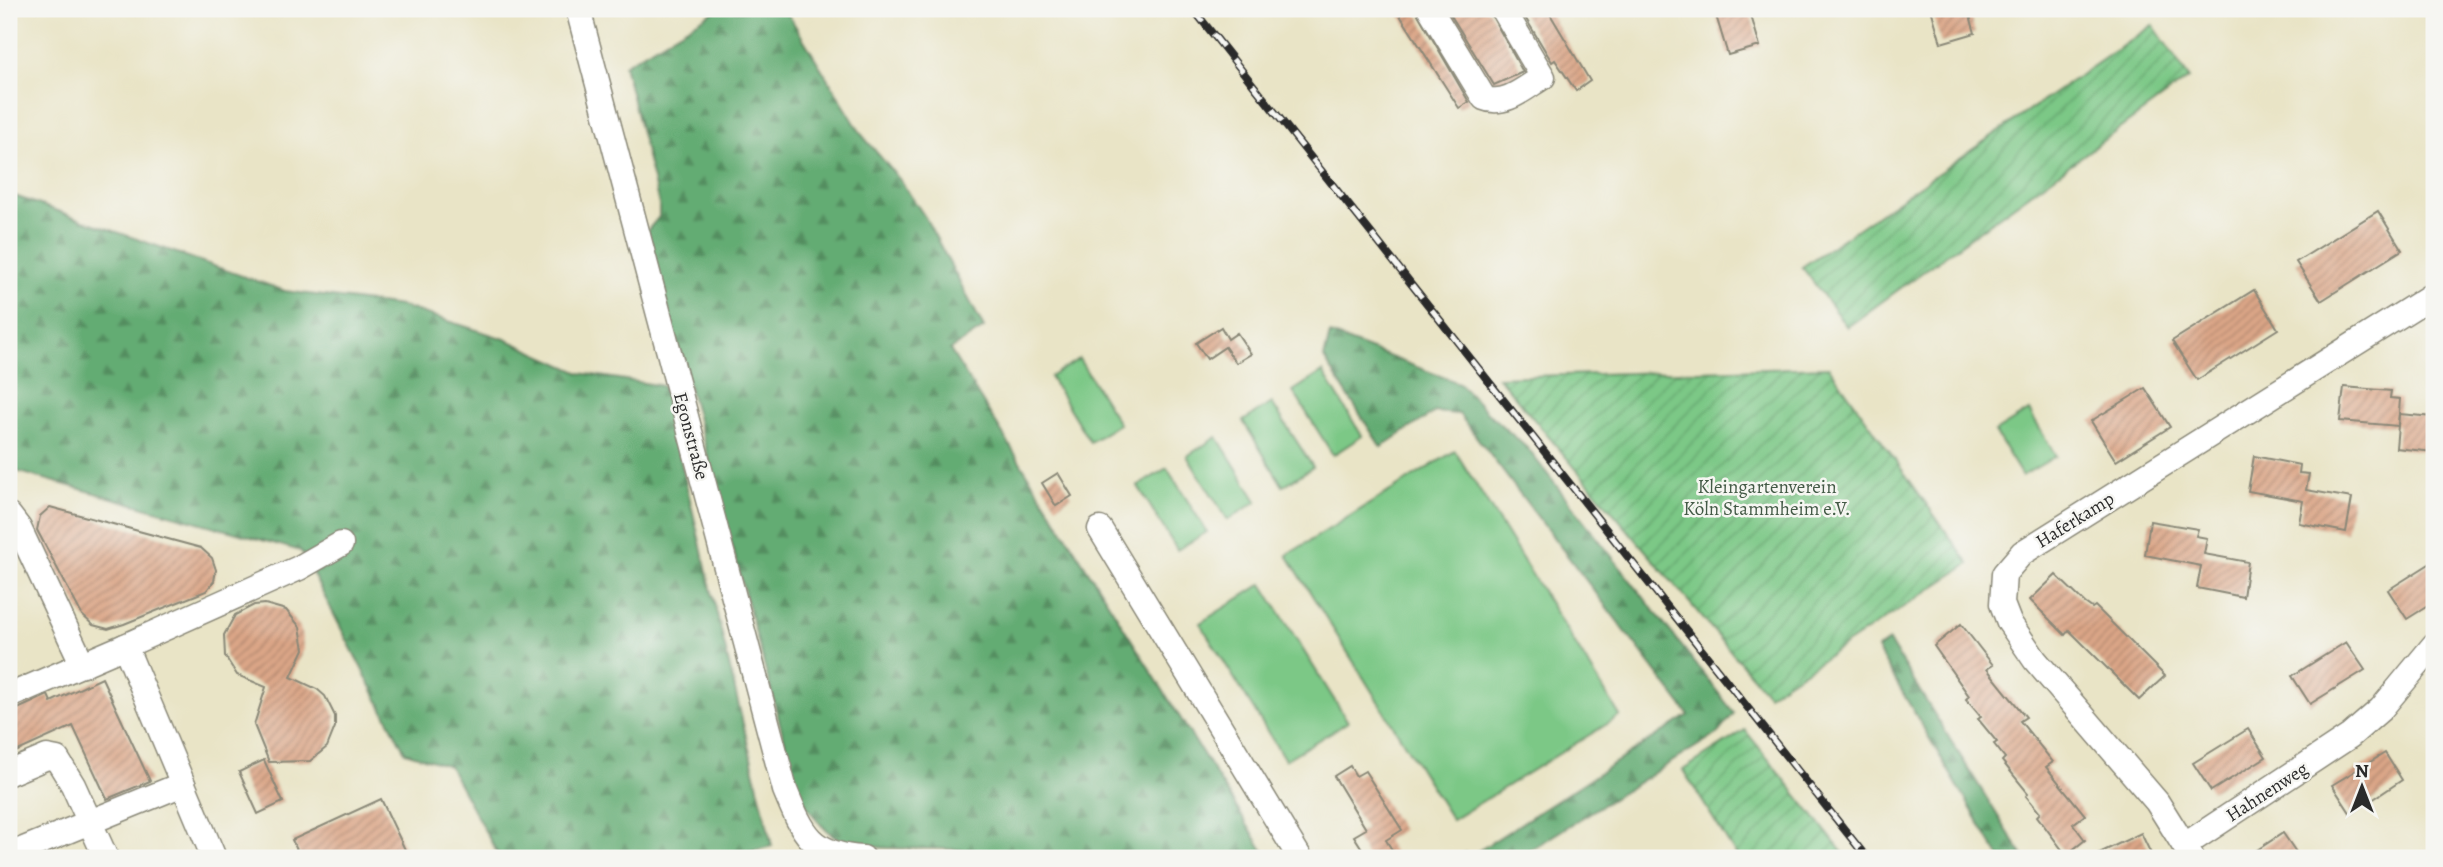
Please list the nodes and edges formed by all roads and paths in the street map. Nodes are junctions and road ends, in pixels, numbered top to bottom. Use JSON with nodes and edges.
{"nodes":[{"id":1,"x":1430,"y":9,"type":"edge"},
{"id":2,"x":1503,"y":9,"type":"edge"},
{"id":3,"x":582,"y":10,"type":"edge"},
{"id":4,"x":2434,"y":294,"type":"edge"},
{"id":5,"x":9,"y":515,"type":"edge"},
{"id":6,"x":1100,"y":529,"type":"dead end"},
{"id":7,"x":341,"y":544,"type":"dead end"},
{"id":8,"x":2434,"y":645,"type":"edge"},
{"id":9,"x":125,"y":646,"type":"junction"},
{"id":10,"x":83,"y":665,"type":"junction"},
{"id":11,"x":9,"y":696,"type":"edge"},
{"id":12,"x":9,"y":773,"type":"edge"},
{"id":13,"x":183,"y":784,"type":"junction"},
{"id":14,"x":89,"y":822,"type":"junction"},
{"id":15,"x":812,"y":851,"type":"edge"},
{"id":16,"x":2189,"y":852,"type":"edge"},
{"id":17,"x":9,"y":855,"type":"edge"},
{"id":18,"x":106,"y":858,"type":"edge"},
{"id":19,"x":214,"y":858,"type":"edge"},
{"id":20,"x":863,"y":858,"type":"edge"},
{"id":21,"x":1300,"y":858,"type":"edge"}],
"edges":[{"from":1,"to":2,"type":"street"},
{"from":3,"to":15,"type":"street","name":"Egonstraße"},
{"from":4,"to":16,"type":"street","name":"Haferkamp"},
{"from":5,"to":10,"type":"street"},
{"from":6,"to":21,"type":"street"},
{"from":7,"to":9,"type":"street"},
{"from":8,"to":16,"type":"street","name":"Hahnenweg"},
{"from":9,"to":10,"type":"street"},
{"from":9,"to":13,"type":"street"},
{"from":10,"to":11,"type":"street"},
{"from":12,"to":14,"type":"street"},
{"from":13,"to":14,"type":"street"},
{"from":13,"to":19,"type":"street"},
{"from":14,"to":17,"type":"street"},
{"from":14,"to":18,"type":"street"},
{"from":15,"to":20,"type":"street"}]}
